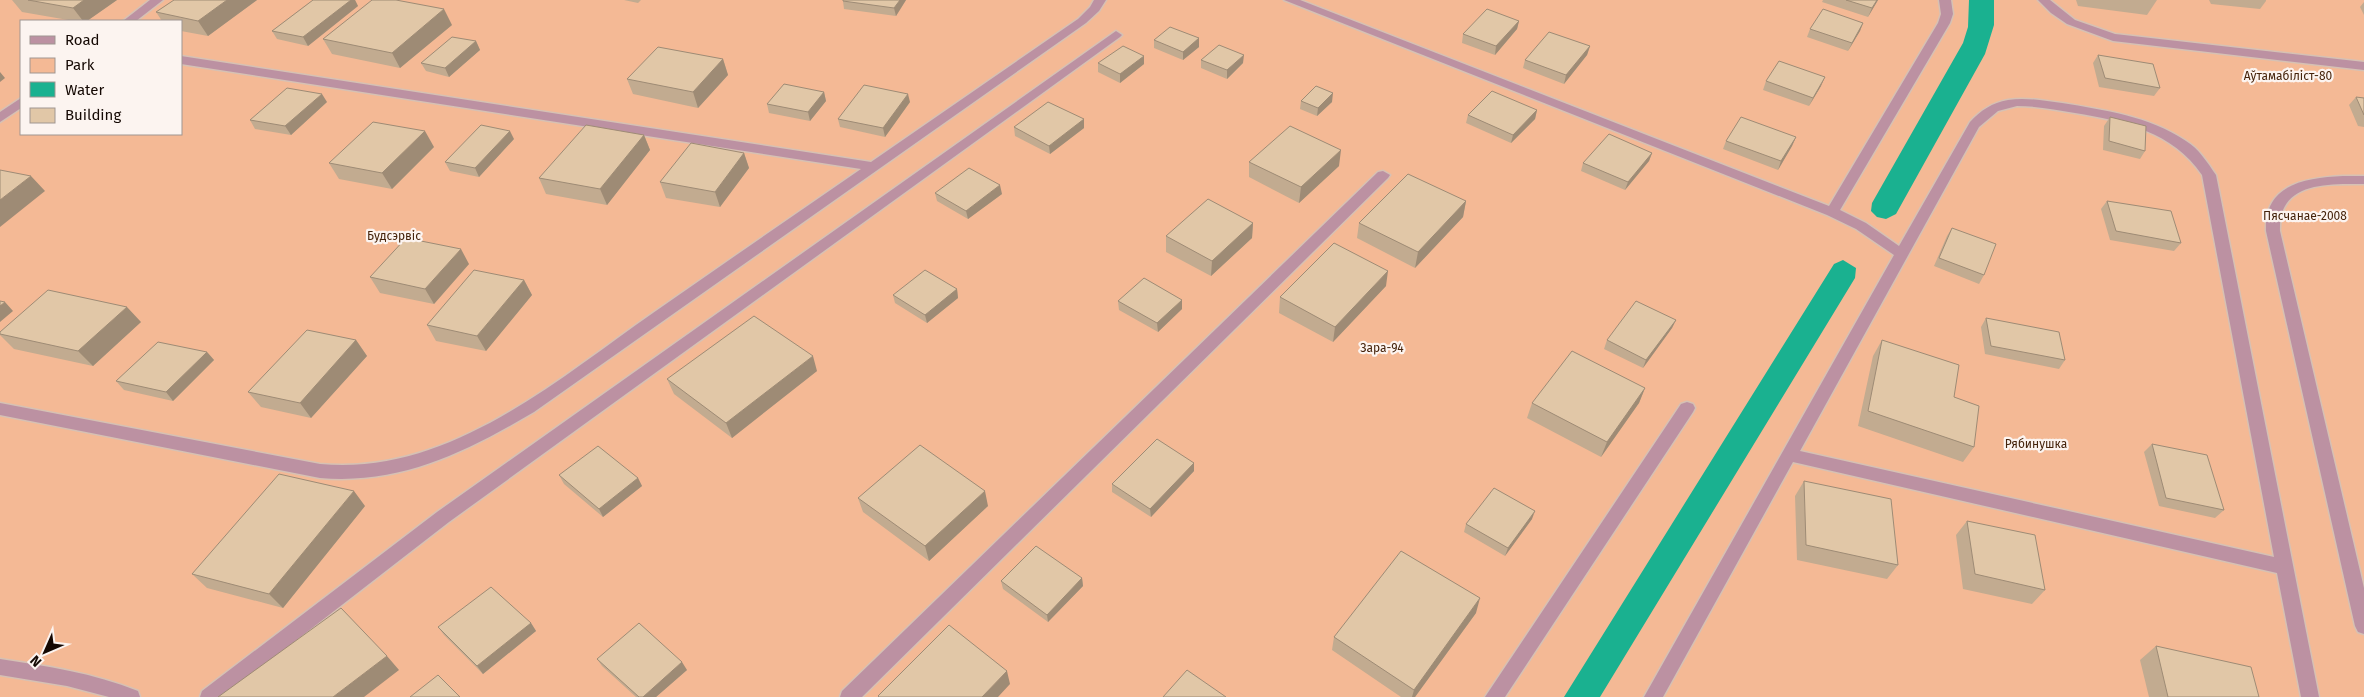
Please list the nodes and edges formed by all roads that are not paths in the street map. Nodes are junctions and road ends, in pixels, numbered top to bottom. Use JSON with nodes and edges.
{"nodes":[{"id":1,"x":157,"y":0,"type":"edge"},
{"id":2,"x":1100,"y":0,"type":"edge"},
{"id":3,"x":1290,"y":0,"type":"edge"},
{"id":4,"x":1944,"y":0,"type":"edge"},
{"id":5,"x":2044,"y":0,"type":"edge"},
{"id":6,"x":130,"y":20,"type":"edge"},
{"id":7,"x":1116,"y":35,"type":"dead end"},
{"id":8,"x":182,"y":60,"type":"edge"},
{"id":9,"x":2364,"y":66,"type":"edge"},
{"id":10,"x":20,"y":103,"type":"edge"},
{"id":11,"x":0,"y":118,"type":"edge"},
{"id":12,"x":874,"y":167,"type":"junction"},
{"id":13,"x":1383,"y":175,"type":"dead end"},
{"id":14,"x":2364,"y":180,"type":"edge"},
{"id":15,"x":1832,"y":212,"type":"junction"},
{"id":16,"x":1903,"y":255,"type":"junction"},
{"id":17,"x":1687,"y":408,"type":"dead end"},
{"id":18,"x":0,"y":409,"type":"edge"},
{"id":19,"x":1790,"y":455,"type":"junction"},
{"id":20,"x":2285,"y":566,"type":"junction"},
{"id":21,"x":2364,"y":626,"type":"edge"},
{"id":22,"x":0,"y":667,"type":"edge"},
{"id":23,"x":131,"y":697,"type":"edge"},
{"id":24,"x":209,"y":697,"type":"edge"},
{"id":25,"x":849,"y":697,"type":"edge"},
{"id":26,"x":1494,"y":697,"type":"edge"},
{"id":27,"x":1653,"y":697,"type":"edge"},
{"id":28,"x":2310,"y":697,"type":"edge"}],
"edges":[{"from":1,"to":6,"type":"lane"},
{"from":2,"to":12,"type":"lane"},
{"from":3,"to":15,"type":"lane"},
{"from":4,"to":15,"type":"lane"},
{"from":5,"to":9,"type":"lane"},
{"from":7,"to":24,"type":"lane"},
{"from":8,"to":12,"type":"lane"},
{"from":10,"to":11,"type":"lane"},
{"from":12,"to":18,"type":"lane"},
{"from":13,"to":25,"type":"lane"},
{"from":14,"to":21,"type":"lane"},
{"from":15,"to":16,"type":"lane"},
{"from":16,"to":19,"type":"lane"},
{"from":16,"to":20,"type":"lane"},
{"from":17,"to":26,"type":"lane"},
{"from":19,"to":20,"type":"lane"},
{"from":19,"to":27,"type":"lane"},
{"from":20,"to":28,"type":"lane"},
{"from":22,"to":23,"type":"lane"}]}
